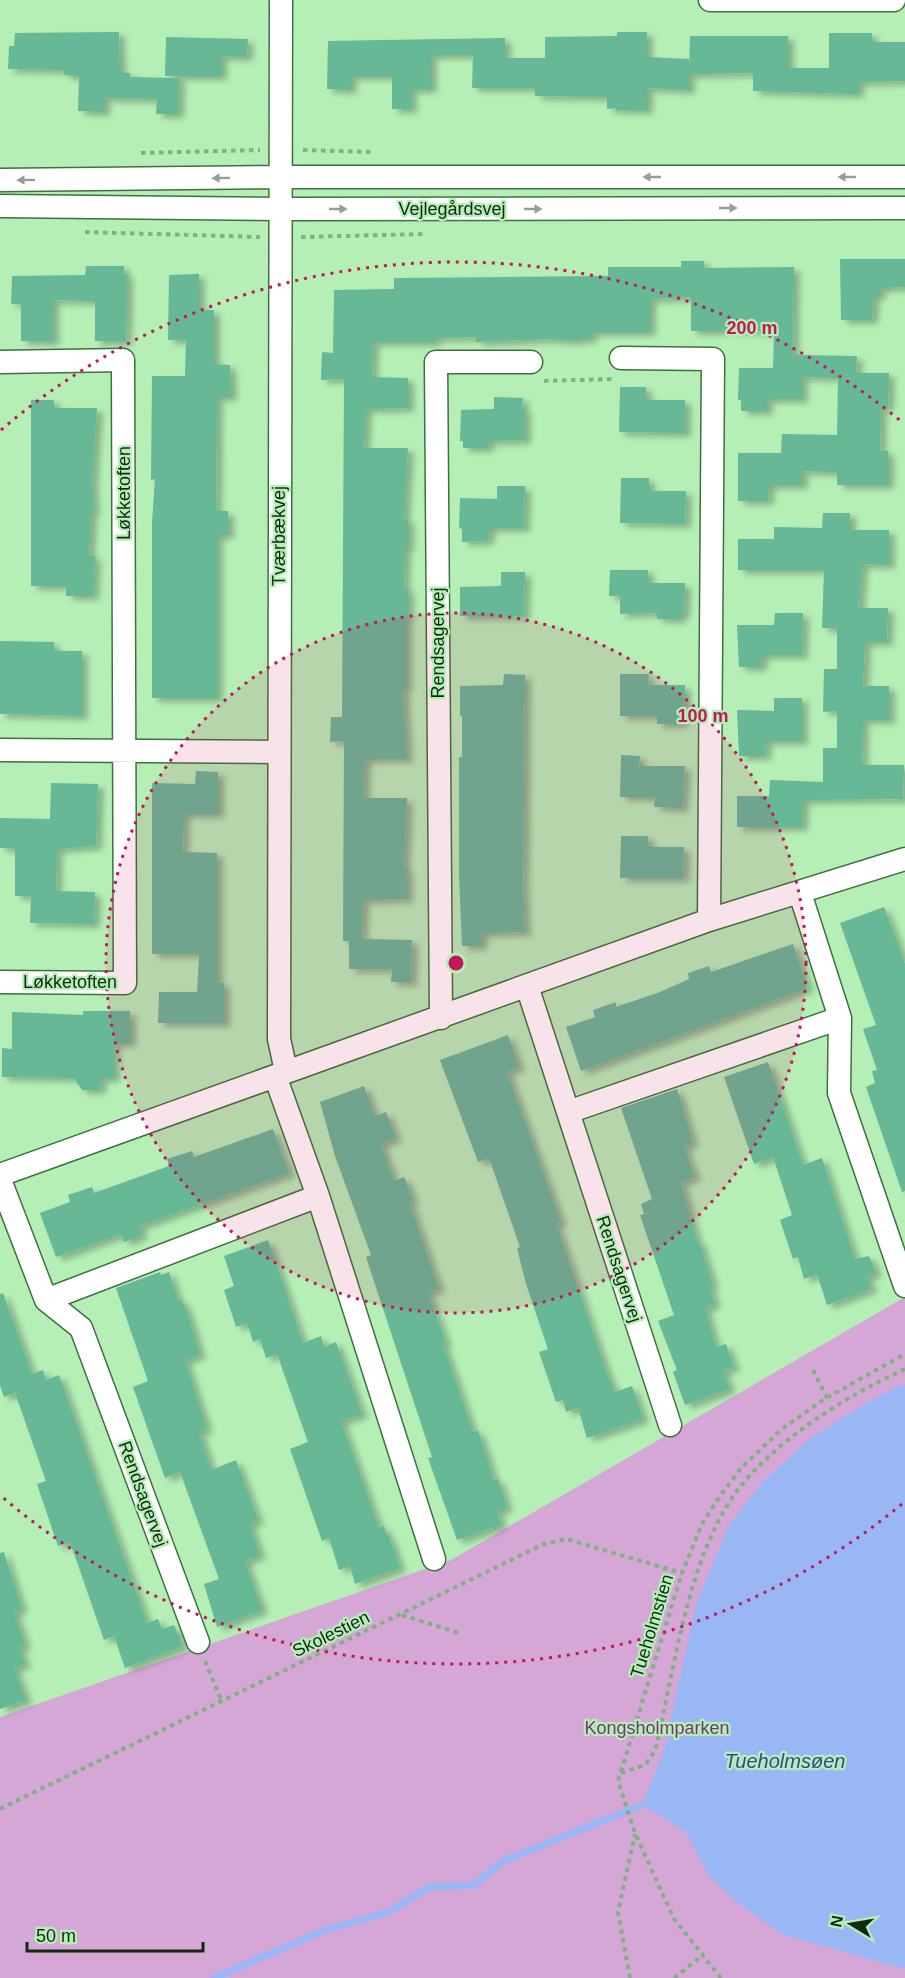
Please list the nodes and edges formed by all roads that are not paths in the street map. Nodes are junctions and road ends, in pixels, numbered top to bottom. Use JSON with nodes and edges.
{"nodes":[{"id":1,"x":281,"y":0,"type":"edge"},
{"id":2,"x":710,"y":0,"type":"edge"},
{"id":3,"x":894,"y":0,"type":"edge"},
{"id":4,"x":783,"y":1,"type":"edge"},
{"id":5,"x":279,"y":177,"type":"junction"},
{"id":6,"x":905,"y":177,"type":"edge"},
{"id":7,"x":0,"y":180,"type":"edge"},
{"id":8,"x":0,"y":206,"type":"edge"},
{"id":9,"x":905,"y":208,"type":"edge"},
{"id":10,"x":279,"y":209,"type":"junction"},
{"id":11,"x":621,"y":358,"type":"road end"},
{"id":12,"x":0,"y":362,"type":"edge"},
{"id":13,"x":531,"y":362,"type":"road end"},
{"id":14,"x":0,"y":750,"type":"edge"},
{"id":15,"x":125,"y":750,"type":"junction"},
{"id":16,"x":279,"y":752,"type":"junction"},
{"id":17,"x":905,"y":859,"type":"edge"},
{"id":18,"x":800,"y":892,"type":"junction"},
{"id":19,"x":709,"y":920,"type":"junction"},
{"id":20,"x":0,"y":982,"type":"edge"},
{"id":21,"x":526,"y":986,"type":"junction"},
{"id":22,"x":441,"y":1018,"type":"junction"},
{"id":23,"x":840,"y":1018,"type":"junction"},
{"id":24,"x":281,"y":1073,"type":"junction"},
{"id":25,"x":568,"y":1112,"type":"junction"},
{"id":26,"x":0,"y":1175,"type":"edge"},
{"id":27,"x":0,"y":1180,"type":"edge"},
{"id":28,"x":318,"y":1196,"type":"junction"},
{"id":29,"x":905,"y":1286,"type":"edge"},
{"id":30,"x":46,"y":1300,"type":"junction"},
{"id":31,"x":670,"y":1425,"type":"dead end"},
{"id":32,"x":434,"y":1559,"type":"dead end"},
{"id":33,"x":198,"y":1642,"type":"road end"}],
"edges":[{"from":1,"to":5,"type":"street","name":"Tværbækvej"},
{"from":2,"to":4,"type":"street"},
{"from":3,"to":4,"type":"street"},
{"from":6,"to":5,"type":"street","name":"Vejlegårdsvej","one_way":true},
{"from":5,"to":7,"type":"street","name":"Vejlegårdsvej","one_way":true},
{"from":5,"to":10,"type":"street","name":"Tværbækvej"},
{"from":8,"to":10,"type":"street","name":"Vejlegårdsvej"},
{"from":10,"to":9,"type":"street","name":"Vejlegårdsvej","one_way":true},
{"from":10,"to":16,"type":"street","name":"Tværbækvej"},
{"from":11,"to":19,"type":"street"},
{"from":12,"to":15,"type":"street","name":"Løkketoften"},
{"from":13,"to":22,"type":"street","name":"Rendsagervej"},
{"from":14,"to":15,"type":"street"},
{"from":15,"to":16,"type":"street"},
{"from":15,"to":20,"type":"street","name":"Løkketoften"},
{"from":16,"to":24,"type":"street","name":"Tværbækvej"},
{"from":17,"to":18,"type":"street"},
{"from":18,"to":19,"type":"street"},
{"from":18,"to":23,"type":"street"},
{"from":19,"to":21,"type":"street"},
{"from":21,"to":22,"type":"street"},
{"from":21,"to":25,"type":"street","name":"Rendsagervej"},
{"from":22,"to":24,"type":"street"},
{"from":23,"to":25,"type":"street"},
{"from":23,"to":29,"type":"street"},
{"from":24,"to":26,"type":"street"},
{"from":24,"to":28,"type":"street"},
{"from":25,"to":31,"type":"street","name":"Rendsagervej"},
{"from":27,"to":30,"type":"street"},
{"from":28,"to":30,"type":"street"},
{"from":28,"to":32,"type":"street"},
{"from":30,"to":33,"type":"street","name":"Rendsagervej"}]}
